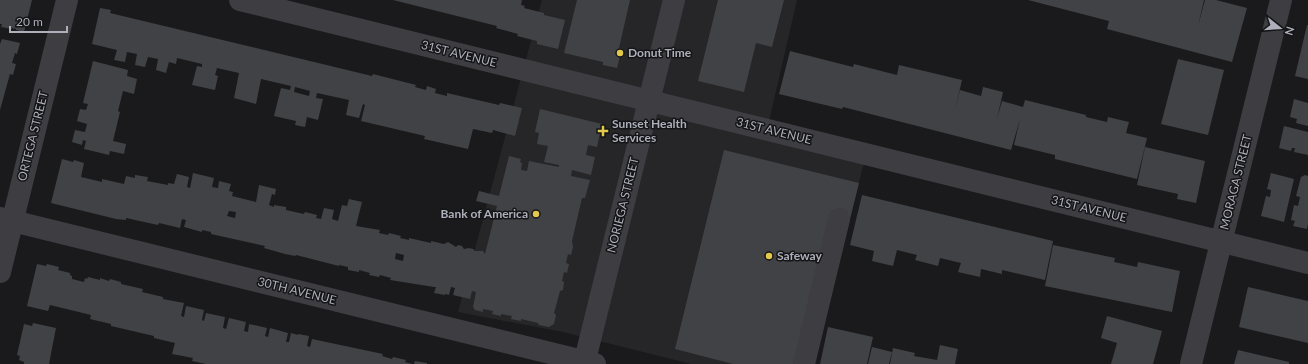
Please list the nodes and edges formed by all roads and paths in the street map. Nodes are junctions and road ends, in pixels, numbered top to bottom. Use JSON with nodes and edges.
{"nodes":[{"id":1,"x":67,"y":0,"type":"edge"},
{"id":2,"x":240,"y":0,"type":"edge"},
{"id":3,"x":674,"y":0,"type":"edge"},
{"id":4,"x":1281,"y":0,"type":"edge"},
{"id":5,"x":649,"y":100,"type":"junction"},
{"id":6,"x":6,"y":219,"type":"edge"},
{"id":7,"x":840,"y":219,"type":"dead end"},
{"id":8,"x":1221,"y":241,"type":"junction"},
{"id":9,"x":1308,"y":262,"type":"edge"},
{"id":10,"x":0,"y":272,"type":"edge"},
{"id":11,"x":588,"y":363,"type":"edge"},
{"id":12,"x":804,"y":364,"type":"edge"},
{"id":13,"x":1191,"y":364,"type":"edge"}],
"edges":[{"from":1,"to":6,"type":"street","name":"ORTEGA STREET"},
{"from":2,"to":5,"type":"street","name":"31ST AVENUE"},
{"from":3,"to":5,"type":"street","name":"NORIEGA STREET"},
{"from":4,"to":8,"type":"street","name":"MORAGA STREET"},
{"from":5,"to":8,"type":"street","name":"31ST AVENUE"},
{"from":5,"to":11,"type":"street","name":"NORIEGA STREET"},
{"from":6,"to":10,"type":"street","name":"ORTEGA STREET"},
{"from":6,"to":11,"type":"street","name":"30TH AVENUE"},
{"from":7,"to":12,"type":"street"},
{"from":8,"to":9,"type":"street","name":"31ST AVENUE"},
{"from":8,"to":13,"type":"street","name":"MORAGA STREET"}]}
